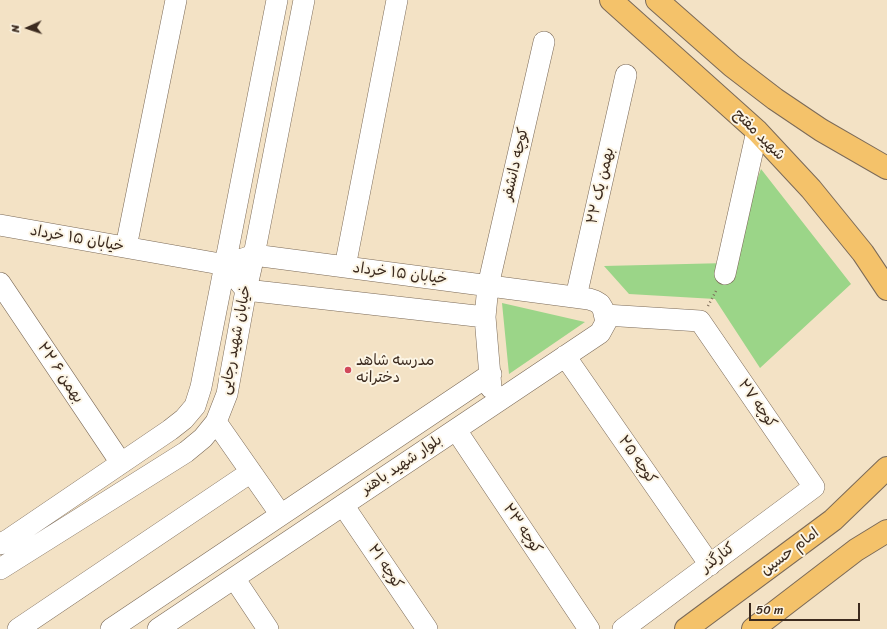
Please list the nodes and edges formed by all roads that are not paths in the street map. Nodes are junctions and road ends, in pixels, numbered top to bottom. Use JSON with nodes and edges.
{"nodes":[{"id":1,"x":176,"y":0,"type":"edge"},
{"id":2,"x":277,"y":0,"type":"edge"},
{"id":3,"x":304,"y":0,"type":"edge"},
{"id":4,"x":397,"y":0,"type":"edge"},
{"id":5,"x":611,"y":0,"type":"edge"},
{"id":6,"x":657,"y":0,"type":"edge"},
{"id":7,"x":544,"y":42,"type":"dead end"},
{"id":8,"x":626,"y":75,"type":"dead end"},
{"id":9,"x":757,"y":131,"type":"junction"},
{"id":10,"x":887,"y":168,"type":"edge"},
{"id":11,"x":0,"y":225,"type":"edge"},
{"id":12,"x":126,"y":247,"type":"junction"},
{"id":13,"x":254,"y":255,"type":"junction"},
{"id":14,"x":226,"y":265,"type":"junction"},
{"id":15,"x":346,"y":267,"type":"junction"},
{"id":16,"x":725,"y":274,"type":"road end"},
{"id":17,"x":0,"y":283,"type":"edge"},
{"id":18,"x":488,"y":286,"type":"junction"},
{"id":19,"x":887,"y":289,"type":"edge"},
{"id":20,"x":246,"y":290,"type":"junction"},
{"id":21,"x":576,"y":297,"type":"junction"},
{"id":22,"x":605,"y":316,"type":"junction"},
{"id":23,"x":485,"y":317,"type":"junction"},
{"id":24,"x":565,"y":356,"type":"junction"},
{"id":25,"x":491,"y":374,"type":"junction"},
{"id":26,"x":492,"y":405,"type":"junction"},
{"id":27,"x":216,"y":422,"type":"junction"},
{"id":28,"x":456,"y":430,"type":"junction"},
{"id":29,"x":121,"y":464,"type":"junction"},
{"id":30,"x":887,"y":468,"type":"edge"},
{"id":31,"x":251,"y":472,"type":"junction"},
{"id":32,"x":814,"y":487,"type":"joint"},
{"id":33,"x":343,"y":505,"type":"junction"},
{"id":34,"x":281,"y":515,"type":"junction"},
{"id":35,"x":887,"y":531,"type":"edge"},
{"id":36,"x":3,"y":538,"type":"edge"},
{"id":37,"x":710,"y":565,"type":"junction"},
{"id":38,"x":0,"y":569,"type":"edge"},
{"id":39,"x":234,"y":578,"type":"junction"},
{"id":40,"x":18,"y":629,"type":"edge"},
{"id":41,"x":111,"y":629,"type":"edge"},
{"id":42,"x":158,"y":629,"type":"edge"},
{"id":43,"x":268,"y":629,"type":"edge"},
{"id":44,"x":427,"y":629,"type":"edge"},
{"id":45,"x":589,"y":629,"type":"edge"},
{"id":46,"x":623,"y":629,"type":"edge"},
{"id":47,"x":686,"y":629,"type":"edge"},
{"id":48,"x":753,"y":629,"type":"edge"}],
"edges":[{"from":1,"to":12,"type":"street"},
{"from":2,"to":14,"type":"street","name":"خیابان شهید رجایی"},
{"from":3,"to":13,"type":"street","name":"خیابان شهید رجایی"},
{"from":4,"to":15,"type":"street"},
{"from":5,"to":9,"type":"main road","name":"شهید مفتح"},
{"from":6,"to":10,"type":"main road"},
{"from":7,"to":18,"type":"street","name":"کوچه دانشفر"},
{"from":8,"to":21,"type":"street","name":"۲۲ بهمن یک"},
{"from":9,"to":16,"type":"street"},
{"from":9,"to":19,"type":"main road","name":"شهید مفتح"},
{"from":11,"to":12,"type":"street","name":"خیابان ۱۵ خرداد"},
{"from":12,"to":14,"type":"street","name":"خیابان ۱۵ خرداد"},
{"from":13,"to":14,"type":"street","name":"خیابان ۱۵ خرداد"},
{"from":13,"to":15,"type":"street","name":"خیابان ۱۵ خرداد"},
{"from":13,"to":20,"type":"street","name":"خیابان شهید رجایی"},
{"from":14,"to":20,"type":"street"},
{"from":14,"to":29,"type":"street","name":"خیابان شهید رجایی"},
{"from":15,"to":18,"type":"street","name":"خیابان ۱۵ خرداد"},
{"from":17,"to":29,"type":"street","name":"۲۲ بهمن ۶"},
{"from":18,"to":21,"type":"street","name":"خیابان ۱۵ خرداد"},
{"from":18,"to":23,"type":"street","name":"کوچه دانشفر"},
{"from":20,"to":23,"type":"street"},
{"from":20,"to":27,"type":"street","name":"خیابان شهید رجایی"},
{"from":21,"to":22,"type":"street"},
{"from":22,"to":24,"type":"street","name":"بلوار شهید باهنر"},
{"from":22,"to":32,"type":"street","name":"کوچه ۲۷"},
{"from":23,"to":25,"type":"street","name":"کوچه دانشفر"},
{"from":24,"to":26,"type":"street","name":"بلوار شهید باهنر"},
{"from":24,"to":37,"type":"street","name":"کوچه ۲۵"},
{"from":25,"to":26,"type":"street","name":"کوچه دانشفر"},
{"from":25,"to":34,"type":"street","name":"بلوار شهید باهنر"},
{"from":26,"to":28,"type":"street","name":"بلوار شهید باهنر"},
{"from":27,"to":31,"type":"street"},
{"from":27,"to":38,"type":"street","name":"خیابان شهید رجایی"},
{"from":28,"to":33,"type":"street","name":"بلوار شهید باهنر"},
{"from":28,"to":45,"type":"street","name":"کوچه ۲۳"},
{"from":29,"to":36,"type":"street","name":"خیابان شهید رجایی"},
{"from":30,"to":47,"type":"main road","name":"امام حسین"},
{"from":31,"to":34,"type":"street"},
{"from":31,"to":40,"type":"street"},
{"from":32,"to":37,"type":"street","name":"کنارگذر"},
{"from":33,"to":39,"type":"street","name":"بلوار شهید باهنر"},
{"from":33,"to":44,"type":"street","name":"کوچه ۲۱"},
{"from":34,"to":41,"type":"street","name":"بلوار شهید باهنر"},
{"from":35,"to":48,"type":"main road"},
{"from":37,"to":46,"type":"street","name":"کنارگذر"},
{"from":39,"to":42,"type":"street","name":"بلوار شهید باهنر"},
{"from":39,"to":43,"type":"street"}]}
